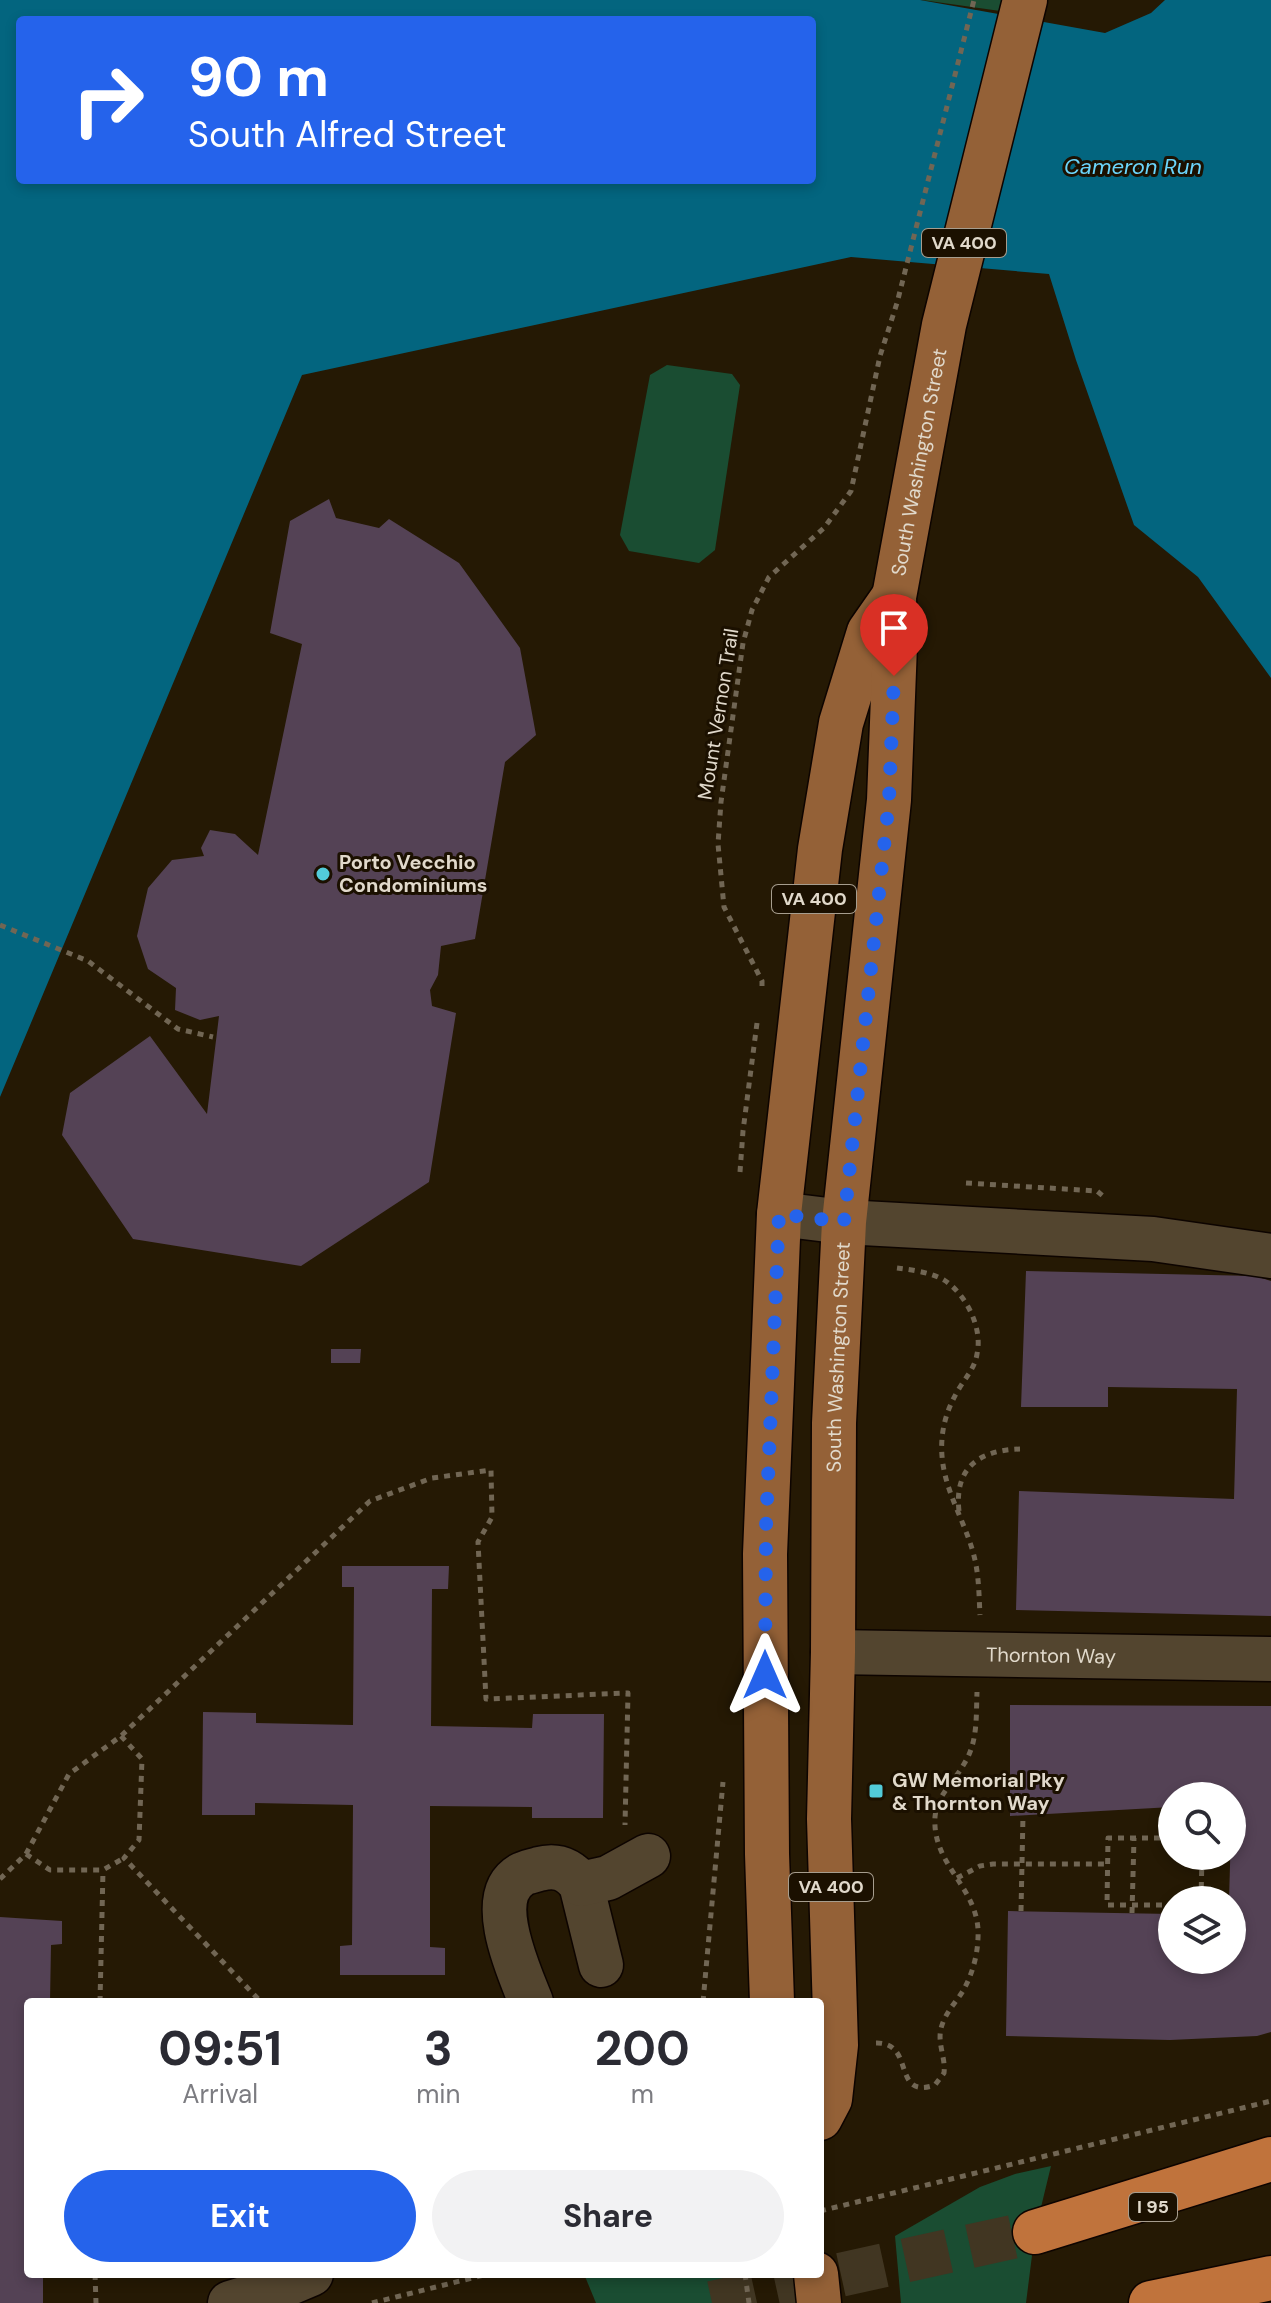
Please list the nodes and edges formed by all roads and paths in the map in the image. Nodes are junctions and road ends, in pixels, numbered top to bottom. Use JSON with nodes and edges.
{"nodes":[{"id":1,"x":974,"y":0,"type":"edge"},
{"id":2,"x":1025,"y":0,"type":"edge"},
{"id":3,"x":894,"y":597,"type":"junction"},
{"id":4,"x":0,"y":925,"type":"edge"},
{"id":5,"x":760,"y":996,"type":"dead end"},
{"id":6,"x":758,"y":1011,"type":"dead end"},
{"id":7,"x":213,"y":1037,"type":"dead end"},
{"id":8,"x":740,"y":1174,"type":"dead end"},
{"id":9,"x":779,"y":1214,"type":"junction"},
{"id":10,"x":844,"y":1222,"type":"junction"},
{"id":11,"x":1271,"y":1256,"type":"edge"},
{"id":12,"x":886,"y":1268,"type":"dead end"},
{"id":13,"x":1020,"y":1449,"type":"dead end"},
{"id":14,"x":960,"y":1519,"type":"junction"},
{"id":15,"x":980,"y":1620,"type":"dead end"},
{"id":16,"x":833,"y":1652,"type":"junction"},
{"id":17,"x":1271,"y":1659,"type":"edge"},
{"id":18,"x":978,"y":1679,"type":"dead end"},
{"id":19,"x":121,"y":1736,"type":"junction"},
{"id":20,"x":1023,"y":1815,"type":"dead end"},
{"id":21,"x":1134,"y":1838,"type":"junction"},
{"id":22,"x":1158,"y":1838,"type":"edge"},
{"id":23,"x":636,"y":1842,"type":"joint"},
{"id":24,"x":26,"y":1854,"type":"junction"},
{"id":25,"x":124,"y":1858,"type":"junction"},
{"id":26,"x":1022,"y":1863,"type":"junction"},
{"id":27,"x":1108,"y":1864,"type":"junction"},
{"id":28,"x":103,"y":1870,"type":"junction"},
{"id":29,"x":957,"y":1878,"type":"junction"},
{"id":30,"x":0,"y":1879,"type":"edge"},
{"id":31,"x":581,"y":1884,"type":"junction"},
{"id":32,"x":1158,"y":1906,"type":"edge"},
{"id":33,"x":1132,"y":1909,"type":"junction"},
{"id":34,"x":1021,"y":1911,"type":"dead end"},
{"id":35,"x":601,"y":1965,"type":"dead end"},
{"id":36,"x":100,"y":1998,"type":"edge"},
{"id":37,"x":257,"y":1998,"type":"edge"},
{"id":38,"x":530,"y":1998,"type":"edge"},
{"id":39,"x":772,"y":1998,"type":"edge"},
{"id":40,"x":874,"y":2043,"type":"dead end"},
{"id":41,"x":1271,"y":2101,"type":"edge"},
{"id":42,"x":824,"y":2110,"type":"edge"},
{"id":43,"x":1271,"y":2159,"type":"edge"},
{"id":44,"x":1271,"y":2181,"type":"edge"},
{"id":45,"x":824,"y":2210,"type":"edge"},
{"id":46,"x":95,"y":2278,"type":"edge"},
{"id":47,"x":302,"y":2278,"type":"edge"},
{"id":48,"x":472,"y":2278,"type":"edge"},
{"id":49,"x":746,"y":2278,"type":"edge"},
{"id":50,"x":816,"y":2278,"type":"edge"},
{"id":51,"x":1271,"y":2278,"type":"edge"},
{"id":52,"x":96,"y":2303,"type":"edge"},
{"id":53,"x":230,"y":2303,"type":"edge"},
{"id":54,"x":372,"y":2303,"type":"edge"},
{"id":55,"x":749,"y":2303,"type":"edge"},
{"id":56,"x":819,"y":2303,"type":"edge"},
{"id":57,"x":1151,"y":2303,"type":"edge"}],
"edges":[{"from":1,"to":5,"type":"path","name":"Mount Vernon Trail"},
{"from":2,"to":3,"type":"main road","name":"South Washington Street","number":"VA 400"},
{"from":3,"to":9,"type":"main road","name":"South Washington Street","number":"VA 400"},
{"from":3,"to":10,"type":"main road","name":"South Washington Street","number":"VA 400"},
{"from":4,"to":7,"type":"path"},
{"from":6,"to":8,"type":"path"},
{"from":9,"to":10,"type":"street"},
{"from":9,"to":39,"type":"main road","name":"South Washington Street","number":"VA 400"},
{"from":10,"to":11,"type":"street"},
{"from":10,"to":16,"type":"main road","name":"South Washington Street","number":"VA 400"},
{"from":12,"to":14,"type":"path"},
{"from":13,"to":14,"type":"path"},
{"from":14,"to":15,"type":"path"},
{"from":16,"to":17,"type":"street","name":"Thornton Way"},
{"from":16,"to":42,"type":"main road","name":"South Washington Street","number":"VA 400"},
{"from":18,"to":29,"type":"path"},
{"from":19,"to":23,"type":"path"},
{"from":19,"to":24,"type":"path"},
{"from":19,"to":25,"type":"path"},
{"from":20,"to":26,"type":"path"},
{"from":21,"to":22,"type":"path"},
{"from":21,"to":27,"type":"path"},
{"from":21,"to":33,"type":"path"},
{"from":23,"to":31,"type":"street"},
{"from":24,"to":28,"type":"path"},
{"from":24,"to":30,"type":"path"},
{"from":25,"to":28,"type":"path"},
{"from":25,"to":37,"type":"path"},
{"from":26,"to":27,"type":"path"},
{"from":26,"to":29,"type":"path"},
{"from":26,"to":34,"type":"path"},
{"from":27,"to":33,"type":"path"},
{"from":28,"to":36,"type":"path"},
{"from":29,"to":40,"type":"path"},
{"from":31,"to":35,"type":"street"},
{"from":31,"to":38,"type":"street"},
{"from":32,"to":33,"type":"path"},
{"from":41,"to":45,"type":"path"},
{"from":43,"to":44,"type":"highway","number":"I 95"},
{"from":46,"to":52,"type":"path"},
{"from":47,"to":53,"type":"street"},
{"from":48,"to":54,"type":"path"},
{"from":49,"to":55,"type":"path"},
{"from":50,"to":56,"type":"main road"},
{"from":51,"to":57,"type":"highway"}]}
